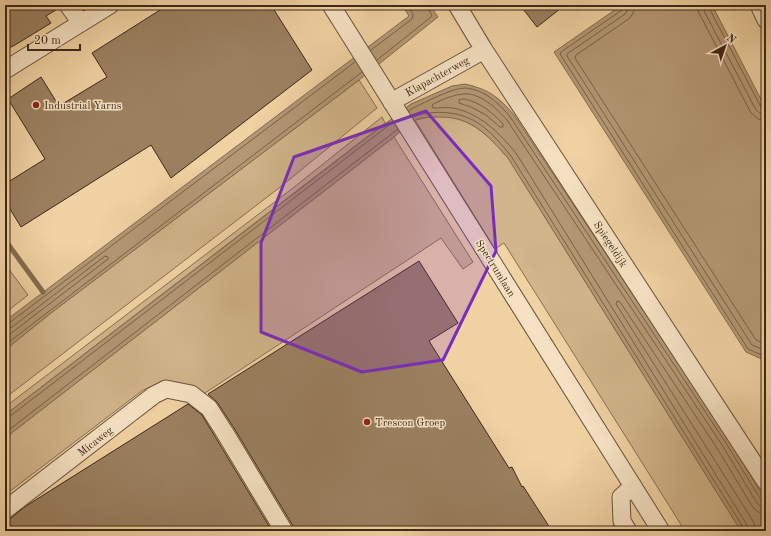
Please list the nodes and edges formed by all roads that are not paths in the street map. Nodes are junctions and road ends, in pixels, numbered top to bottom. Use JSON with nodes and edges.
{"nodes":[{"id":1,"x":68,"y":5,"type":"edge"},
{"id":2,"x":110,"y":5,"type":"edge"},
{"id":3,"x":331,"y":5,"type":"edge"},
{"id":4,"x":457,"y":5,"type":"edge"},
{"id":5,"x":759,"y":5,"type":"edge"},
{"id":6,"x":766,"y":20,"type":"edge"},
{"id":7,"x":81,"y":23,"type":"junction"},
{"id":8,"x":484,"y":50,"type":"junction"},
{"id":9,"x":5,"y":70,"type":"edge"},
{"id":10,"x":392,"y":103,"type":"junction"},
{"id":11,"x":766,"y":482,"type":"edge"},
{"id":12,"x":633,"y":486,"type":"junction"},
{"id":13,"x":5,"y":510,"type":"edge"},
{"id":14,"x":284,"y":531,"type":"edge"},
{"id":15,"x":628,"y":531,"type":"edge"},
{"id":16,"x":661,"y":531,"type":"edge"}],
"edges":[{"from":1,"to":7,"type":"street"},
{"from":2,"to":7,"type":"street"},
{"from":3,"to":10,"type":"street","name":"Spectrumlaan"},
{"from":4,"to":8,"type":"street","name":"Spiegeldijk"},
{"from":5,"to":6,"type":"street"},
{"from":7,"to":9,"type":"street"},
{"from":8,"to":10,"type":"street","name":"Klapachterweg"},
{"from":8,"to":11,"type":"street","name":"Spiegeldijk"},
{"from":10,"to":12,"type":"street","name":"Spectrumlaan"},
{"from":12,"to":15,"type":"street"},
{"from":12,"to":16,"type":"street","name":"Spectrumlaan"},
{"from":13,"to":14,"type":"street","name":"Micaweg"}]}
